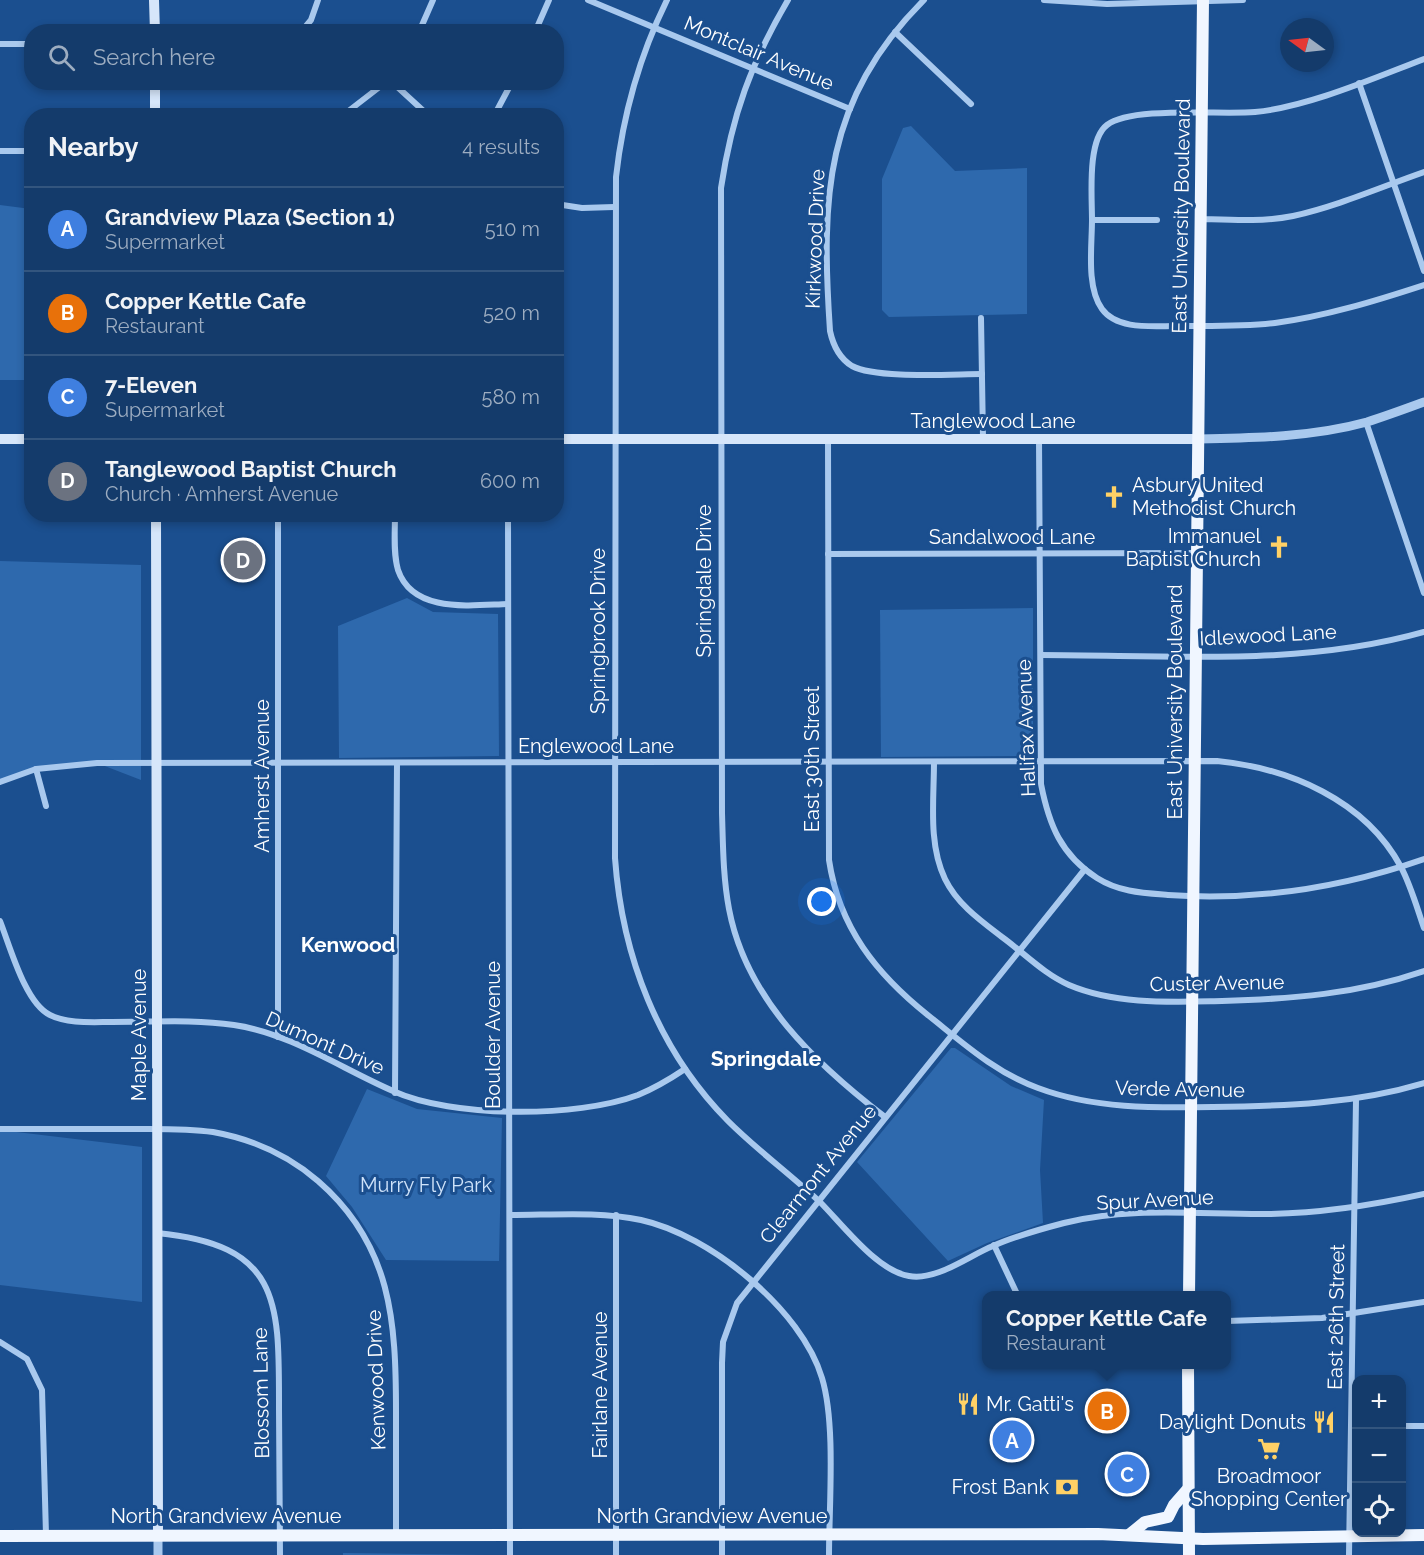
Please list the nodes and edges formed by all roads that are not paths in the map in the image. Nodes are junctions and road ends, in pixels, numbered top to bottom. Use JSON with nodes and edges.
{"nodes":[{"id":1,"x":154,"y":0,"type":"edge"},
{"id":2,"x":318,"y":0,"type":"edge"},
{"id":3,"x":433,"y":0,"type":"edge"},
{"id":4,"x":549,"y":0,"type":"edge"},
{"id":5,"x":588,"y":0,"type":"edge"},
{"id":6,"x":667,"y":0,"type":"edge"},
{"id":7,"x":788,"y":0,"type":"edge"},
{"id":8,"x":924,"y":0,"type":"edge"},
{"id":9,"x":1044,"y":0,"type":"edge"},
{"id":10,"x":1243,"y":0,"type":"edge"},
{"id":11,"x":1203,"y":1,"type":"edge"},
{"id":12,"x":155,"y":24,"type":"edge"},
{"id":13,"x":308,"y":24,"type":"edge"},
{"id":14,"x":422,"y":24,"type":"edge"},
{"id":15,"x":538,"y":24,"type":"edge"},
{"id":16,"x":655,"y":28,"type":"junction"},
{"id":17,"x":895,"y":32,"type":"junction"},
{"id":18,"x":0,"y":44,"type":"edge"},
{"id":19,"x":24,"y":44,"type":"edge"},
{"id":20,"x":1424,"y":59,"type":"edge"},
{"id":21,"x":752,"y":68,"type":"junction"},
{"id":22,"x":1359,"y":83,"type":"junction"},
{"id":23,"x":155,"y":90,"type":"edge"},
{"id":24,"x":376,"y":90,"type":"edge"},
{"id":25,"x":401,"y":90,"type":"edge"},
{"id":26,"x":508,"y":90,"type":"edge"},
{"id":27,"x":971,"y":104,"type":"dead end"},
{"id":28,"x":155,"y":108,"type":"edge"},
{"id":29,"x":352,"y":108,"type":"edge"},
{"id":30,"x":420,"y":108,"type":"edge"},
{"id":31,"x":498,"y":108,"type":"edge"},
{"id":32,"x":850,"y":109,"type":"junction"},
{"id":33,"x":1202,"y":114,"type":"junction"},
{"id":34,"x":0,"y":151,"type":"edge"},
{"id":35,"x":24,"y":151,"type":"edge"},
{"id":36,"x":1424,"y":172,"type":"edge"},
{"id":37,"x":1393,"y":182,"type":"junction"},
{"id":38,"x":564,"y":205,"type":"edge"},
{"id":39,"x":614,"y":207,"type":"junction"},
{"id":40,"x":1201,"y":219,"type":"junction"},
{"id":41,"x":1092,"y":220,"type":"junction"},
{"id":42,"x":1157,"y":220,"type":"dead end"},
{"id":43,"x":1424,"y":271,"type":"edge"},
{"id":44,"x":1424,"y":285,"type":"edge"},
{"id":45,"x":981,"y":318,"type":"dead end"},
{"id":46,"x":1200,"y":326,"type":"junction"},
{"id":47,"x":982,"y":374,"type":"junction"},
{"id":48,"x":1424,"y":402,"type":"edge"},
{"id":49,"x":1366,"y":422,"type":"junction"},
{"id":50,"x":982,"y":438,"type":"junction"},
{"id":51,"x":1040,"y":438,"type":"junction"},
{"id":52,"x":0,"y":439,"type":"edge"},
{"id":53,"x":24,"y":439,"type":"edge"},
{"id":54,"x":564,"y":439,"type":"edge"},
{"id":55,"x":614,"y":439,"type":"junction"},
{"id":56,"x":720,"y":439,"type":"junction"},
{"id":57,"x":828,"y":439,"type":"junction"},
{"id":58,"x":1198,"y":439,"type":"junction"},
{"id":59,"x":156,"y":522,"type":"edge"},
{"id":60,"x":278,"y":522,"type":"edge"},
{"id":61,"x":395,"y":522,"type":"edge"},
{"id":62,"x":508,"y":522,"type":"edge"},
{"id":63,"x":1196,"y":553,"type":"junction"},
{"id":64,"x":828,"y":554,"type":"junction"},
{"id":65,"x":1040,"y":554,"type":"junction"},
{"id":66,"x":1424,"y":593,"type":"edge"},
{"id":67,"x":508,"y":604,"type":"junction"},
{"id":68,"x":1424,"y":632,"type":"edge"},
{"id":69,"x":1041,"y":655,"type":"junction"},
{"id":70,"x":1195,"y":655,"type":"junction"},
{"id":71,"x":279,"y":762,"type":"junction"},
{"id":72,"x":397,"y":762,"type":"junction"},
{"id":73,"x":509,"y":762,"type":"junction"},
{"id":74,"x":615,"y":762,"type":"junction"},
{"id":75,"x":722,"y":762,"type":"junction"},
{"id":76,"x":829,"y":762,"type":"junction"},
{"id":77,"x":934,"y":762,"type":"junction"},
{"id":78,"x":1042,"y":762,"type":"junction"},
{"id":79,"x":1194,"y":762,"type":"junction"},
{"id":80,"x":156,"y":763,"type":"junction"},
{"id":81,"x":36,"y":769,"type":"junction"},
{"id":82,"x":0,"y":782,"type":"edge"},
{"id":83,"x":46,"y":806,"type":"dead end"},
{"id":84,"x":1424,"y":859,"type":"edge"},
{"id":85,"x":1401,"y":867,"type":"junction"},
{"id":86,"x":1085,"y":869,"type":"junction"},
{"id":87,"x":1194,"y":897,"type":"junction"},
{"id":88,"x":0,"y":921,"type":"edge"},
{"id":89,"x":1424,"y":928,"type":"edge"},
{"id":90,"x":1020,"y":950,"type":"junction"},
{"id":91,"x":1424,"y":971,"type":"edge"},
{"id":92,"x":1193,"y":1002,"type":"junction"},
{"id":93,"x":157,"y":1022,"type":"junction"},
{"id":94,"x":952,"y":1034,"type":"junction"},
{"id":95,"x":278,"y":1037,"type":"junction"},
{"id":96,"x":686,"y":1069,"type":"junction"},
{"id":97,"x":1424,"y":1083,"type":"edge"},
{"id":98,"x":396,"y":1092,"type":"junction"},
{"id":99,"x":1356,"y":1100,"type":"junction"},
{"id":100,"x":1191,"y":1107,"type":"junction"},
{"id":101,"x":510,"y":1110,"type":"junction"},
{"id":102,"x":885,"y":1117,"type":"junction"},
{"id":103,"x":0,"y":1129,"type":"edge"},
{"id":104,"x":157,"y":1129,"type":"junction"},
{"id":105,"x":1424,"y":1194,"type":"edge"},
{"id":106,"x":818,"y":1200,"type":"junction"},
{"id":107,"x":1354,"y":1208,"type":"junction"},
{"id":108,"x":1190,"y":1212,"type":"junction"},
{"id":109,"x":510,"y":1215,"type":"junction"},
{"id":110,"x":616,"y":1215,"type":"junction"},
{"id":111,"x":157,"y":1233,"type":"junction"},
{"id":112,"x":994,"y":1245,"type":"junction"},
{"id":113,"x":752,"y":1282,"type":"junction"},
{"id":114,"x":1016,"y":1291,"type":"edge"},
{"id":115,"x":1189,"y":1291,"type":"edge"},
{"id":116,"x":1424,"y":1302,"type":"edge"},
{"id":117,"x":1353,"y":1314,"type":"junction"},
{"id":118,"x":1231,"y":1321,"type":"edge"},
{"id":119,"x":0,"y":1342,"type":"edge"},
{"id":120,"x":1188,"y":1369,"type":"edge"},
{"id":121,"x":1354,"y":1375,"type":"edge"},
{"id":122,"x":1406,"y":1426,"type":"edge"},
{"id":123,"x":1424,"y":1426,"type":"edge"},
{"id":124,"x":1354,"y":1429,"type":"edge"},
{"id":125,"x":1188,"y":1489,"type":"junction"},
{"id":126,"x":510,"y":1535,"type":"junction"},
{"id":127,"x":616,"y":1535,"type":"junction"},
{"id":128,"x":722,"y":1535,"type":"junction"},
{"id":129,"x":829,"y":1535,"type":"junction"},
{"id":130,"x":1129,"y":1535,"type":"junction"},
{"id":131,"x":1349,"y":1535,"type":"junction"},
{"id":132,"x":1424,"y":1535,"type":"edge"},
{"id":133,"x":0,"y":1536,"type":"edge"},
{"id":134,"x":46,"y":1536,"type":"junction"},
{"id":135,"x":158,"y":1536,"type":"junction"},
{"id":136,"x":280,"y":1536,"type":"junction"},
{"id":137,"x":396,"y":1536,"type":"junction"},
{"id":138,"x":1189,"y":1538,"type":"junction"},
{"id":139,"x":158,"y":1555,"type":"edge"},
{"id":140,"x":280,"y":1555,"type":"edge"},
{"id":141,"x":510,"y":1555,"type":"edge"},
{"id":142,"x":616,"y":1555,"type":"edge"},
{"id":143,"x":722,"y":1555,"type":"edge"},
{"id":144,"x":829,"y":1555,"type":"edge"},
{"id":145,"x":1189,"y":1555,"type":"edge"},
{"id":146,"x":1349,"y":1555,"type":"edge"}],
"edges":[{"from":1,"to":12,"type":"main road"},
{"from":2,"to":13,"type":"street"},
{"from":3,"to":14,"type":"street"},
{"from":4,"to":15,"type":"street"},
{"from":5,"to":16,"type":"street","name":"Montclair Avenue"},
{"from":6,"to":16,"type":"street","name":"Springbrook Drive"},
{"from":7,"to":21,"type":"street","name":"Springdale Drive"},
{"from":8,"to":17,"type":"street","name":"Kirkwood Drive"},
{"from":9,"to":11,"type":"street"},
{"from":10,"to":11,"type":"street"},
{"from":11,"to":33,"type":"main road","name":"East University Boulevard"},
{"from":16,"to":21,"type":"street","name":"Montclair Avenue"},
{"from":16,"to":39,"type":"street","name":"Springbrook Drive"},
{"from":17,"to":27,"type":"street"},
{"from":17,"to":32,"type":"street","name":"Kirkwood Drive"},
{"from":18,"to":19,"type":"street"},
{"from":20,"to":22,"type":"street"},
{"from":21,"to":32,"type":"street","name":"Montclair Avenue"},
{"from":21,"to":56,"type":"street","name":"Springdale Drive"},
{"from":22,"to":33,"type":"street"},
{"from":22,"to":37,"type":"street"},
{"from":23,"to":28,"type":"main road"},
{"from":24,"to":29,"type":"street"},
{"from":25,"to":30,"type":"street"},
{"from":26,"to":31,"type":"street"},
{"from":32,"to":47,"type":"street","name":"Kirkwood Drive"},
{"from":33,"to":40,"type":"main road","name":"East University Boulevard"},
{"from":33,"to":41,"type":"street"},
{"from":34,"to":35,"type":"street"},
{"from":36,"to":37,"type":"street"},
{"from":37,"to":40,"type":"street"},
{"from":37,"to":43,"type":"street"},
{"from":38,"to":39,"type":"street"},
{"from":39,"to":55,"type":"street","name":"Springbrook Drive"},
{"from":40,"to":46,"type":"main road","name":"East University Boulevard"},
{"from":41,"to":42,"type":"street"},
{"from":41,"to":46,"type":"street"},
{"from":44,"to":46,"type":"street"},
{"from":45,"to":47,"type":"street"},
{"from":46,"to":58,"type":"main road","name":"East University Boulevard"},
{"from":47,"to":50,"type":"street"},
{"from":48,"to":49,"type":"street","name":"Tanglewood Lane"},
{"from":49,"to":58,"type":"street","name":"Tanglewood Lane"},
{"from":49,"to":66,"type":"street"},
{"from":50,"to":51,"type":"main road","name":"Tanglewood Lane"},
{"from":50,"to":57,"type":"main road","name":"Tanglewood Lane"},
{"from":51,"to":58,"type":"main road","name":"Tanglewood Lane"},
{"from":51,"to":65,"type":"street","name":"Halifax Avenue"},
{"from":52,"to":53,"type":"main road"},
{"from":54,"to":55,"type":"main road","name":"Tanglewood Lane"},
{"from":55,"to":56,"type":"main road","name":"Tanglewood Lane"},
{"from":55,"to":74,"type":"street","name":"Springbrook Drive"},
{"from":56,"to":57,"type":"main road","name":"Tanglewood Lane"},
{"from":56,"to":75,"type":"street","name":"Springdale Drive"},
{"from":57,"to":64,"type":"street","name":"East 30th Street"},
{"from":58,"to":63,"type":"main road","name":"East University Boulevard"},
{"from":59,"to":80,"type":"main road","name":"Maple Avenue"},
{"from":60,"to":71,"type":"street","name":"Amherst Avenue"},
{"from":61,"to":67,"type":"street"},
{"from":62,"to":67,"type":"street","name":"Boulder Avenue"},
{"from":63,"to":65,"type":"street","name":"Sandalwood Lane"},
{"from":63,"to":70,"type":"main road","name":"East University Boulevard"},
{"from":64,"to":65,"type":"street","name":"Sandalwood Lane"},
{"from":64,"to":76,"type":"street","name":"East 30th Street"},
{"from":65,"to":69,"type":"street","name":"Halifax Avenue"},
{"from":67,"to":73,"type":"street","name":"Boulder Avenue"},
{"from":68,"to":70,"type":"street","name":"Idlewood Lane"},
{"from":69,"to":70,"type":"street","name":"Idlewood Lane"},
{"from":69,"to":78,"type":"street","name":"Halifax Avenue"},
{"from":70,"to":79,"type":"main road","name":"East University Boulevard"},
{"from":71,"to":72,"type":"street","name":"Englewood Lane"},
{"from":71,"to":80,"type":"street","name":"Englewood Lane"},
{"from":71,"to":95,"type":"street","name":"Amherst Avenue"},
{"from":72,"to":73,"type":"street","name":"Englewood Lane"},
{"from":72,"to":98,"type":"street"},
{"from":73,"to":74,"type":"street","name":"Englewood Lane"},
{"from":73,"to":101,"type":"street","name":"Boulder Avenue"},
{"from":74,"to":75,"type":"street","name":"Englewood Lane"},
{"from":74,"to":96,"type":"street","name":"Springbrook Drive"},
{"from":75,"to":76,"type":"street","name":"Englewood Lane"},
{"from":75,"to":102,"type":"street","name":"Springdale Drive"},
{"from":76,"to":77,"type":"street","name":"Englewood Lane"},
{"from":76,"to":94,"type":"street","name":"East 30th Street"},
{"from":77,"to":78,"type":"street","name":"Englewood Lane"},
{"from":77,"to":90,"type":"street","name":"Custer Avenue"},
{"from":78,"to":79,"type":"street","name":"Englewood Lane"},
{"from":78,"to":86,"type":"street","name":"Halifax Avenue"},
{"from":79,"to":85,"type":"street","name":"Englewood Lane"},
{"from":79,"to":87,"type":"main road","name":"East University Boulevard"},
{"from":80,"to":81,"type":"street","name":"Englewood Lane"},
{"from":80,"to":93,"type":"main road","name":"Maple Avenue"},
{"from":81,"to":82,"type":"street","name":"Englewood Lane"},
{"from":81,"to":83,"type":"street"},
{"from":84,"to":85,"type":"street","name":"Halifax Avenue"},
{"from":85,"to":87,"type":"street","name":"Halifax Avenue"},
{"from":85,"to":89,"type":"street","name":"Englewood Lane"},
{"from":86,"to":87,"type":"street","name":"Halifax Avenue"},
{"from":86,"to":90,"type":"street","name":"Clearmont Avenue"},
{"from":87,"to":92,"type":"main road","name":"East University Boulevard"},
{"from":88,"to":93,"type":"street","name":"Dumont Drive"},
{"from":90,"to":92,"type":"street","name":"Custer Avenue"},
{"from":90,"to":94,"type":"street","name":"Clearmont Avenue"},
{"from":91,"to":92,"type":"street","name":"Custer Avenue"},
{"from":92,"to":100,"type":"main road","name":"East University Boulevard"},
{"from":93,"to":95,"type":"street","name":"Dumont Drive"},
{"from":93,"to":104,"type":"main road","name":"Maple Avenue"},
{"from":94,"to":100,"type":"street","name":"Verde Avenue"},
{"from":94,"to":102,"type":"street","name":"Clearmont Avenue"},
{"from":95,"to":98,"type":"street","name":"Dumont Drive"},
{"from":96,"to":101,"type":"street","name":"Dumont Drive"},
{"from":96,"to":106,"type":"street","name":"Springbrook Drive"},
{"from":97,"to":99,"type":"street","name":"Verde Avenue"},
{"from":98,"to":101,"type":"street","name":"Dumont Drive"},
{"from":99,"to":100,"type":"street","name":"Verde Avenue"},
{"from":99,"to":107,"type":"street","name":"East 26th Street"},
{"from":100,"to":108,"type":"main road","name":"East University Boulevard"},
{"from":101,"to":109,"type":"street","name":"Boulder Avenue"},
{"from":102,"to":106,"type":"street","name":"Clearmont Avenue"},
{"from":103,"to":104,"type":"street","name":"Kenwood Drive"},
{"from":104,"to":111,"type":"main road","name":"Maple Avenue"},
{"from":104,"to":137,"type":"street","name":"Kenwood Drive"},
{"from":105,"to":107,"type":"street","name":"Spur Avenue"},
{"from":106,"to":112,"type":"street","name":"Spur Avenue"},
{"from":106,"to":113,"type":"street","name":"Clearmont Avenue"},
{"from":107,"to":108,"type":"street","name":"Spur Avenue"},
{"from":107,"to":117,"type":"street","name":"East 26th Street"},
{"from":108,"to":112,"type":"street","name":"Spur Avenue"},
{"from":108,"to":115,"type":"main road","name":"East University Boulevard"},
{"from":109,"to":110,"type":"street"},
{"from":109,"to":126,"type":"street","name":"Boulder Avenue"},
{"from":110,"to":113,"type":"street"},
{"from":110,"to":127,"type":"street","name":"Fairlane Avenue"},
{"from":111,"to":135,"type":"main road","name":"Maple Avenue"},
{"from":111,"to":136,"type":"street","name":"Blossom Lane"},
{"from":112,"to":114,"type":"street"},
{"from":113,"to":128,"type":"street","name":"Clearmont Avenue"},
{"from":113,"to":129,"type":"street"},
{"from":116,"to":117,"type":"street"},
{"from":117,"to":118,"type":"street"},
{"from":117,"to":121,"type":"street","name":"East 26th Street"},
{"from":119,"to":134,"type":"street"},
{"from":120,"to":125,"type":"main road"},
{"from":122,"to":123,"type":"street"},
{"from":124,"to":131,"type":"street","name":"East 26th Street"},
{"from":125,"to":130,"type":"main road"},
{"from":125,"to":138,"type":"main road"},
{"from":126,"to":127,"type":"main road","name":"North Grandview Avenue"},
{"from":126,"to":137,"type":"main road","name":"North Grandview Avenue"},
{"from":126,"to":141,"type":"street","name":"Boulder Avenue"},
{"from":127,"to":128,"type":"main road","name":"North Grandview Avenue"},
{"from":127,"to":142,"type":"street","name":"Fairlane Avenue"},
{"from":128,"to":129,"type":"main road","name":"North Grandview Avenue"},
{"from":128,"to":143,"type":"street","name":"Clearmont Avenue"},
{"from":129,"to":130,"type":"main road","name":"North Grandview Avenue"},
{"from":129,"to":144,"type":"street"},
{"from":130,"to":138,"type":"main road","name":"North Grandview Avenue"},
{"from":131,"to":132,"type":"main road","name":"North Grandview Avenue"},
{"from":131,"to":138,"type":"main road","name":"North Grandview Avenue"},
{"from":131,"to":146,"type":"street","name":"East 26th Street"},
{"from":133,"to":134,"type":"main road","name":"North Grandview Avenue"},
{"from":134,"to":135,"type":"main road","name":"North Grandview Avenue"},
{"from":135,"to":136,"type":"main road","name":"North Grandview Avenue"},
{"from":135,"to":139,"type":"street","name":"Maple Avenue"},
{"from":136,"to":137,"type":"main road","name":"North Grandview Avenue"},
{"from":136,"to":140,"type":"street","name":"Blossom Lane"},
{"from":138,"to":145,"type":"main road"}]}
